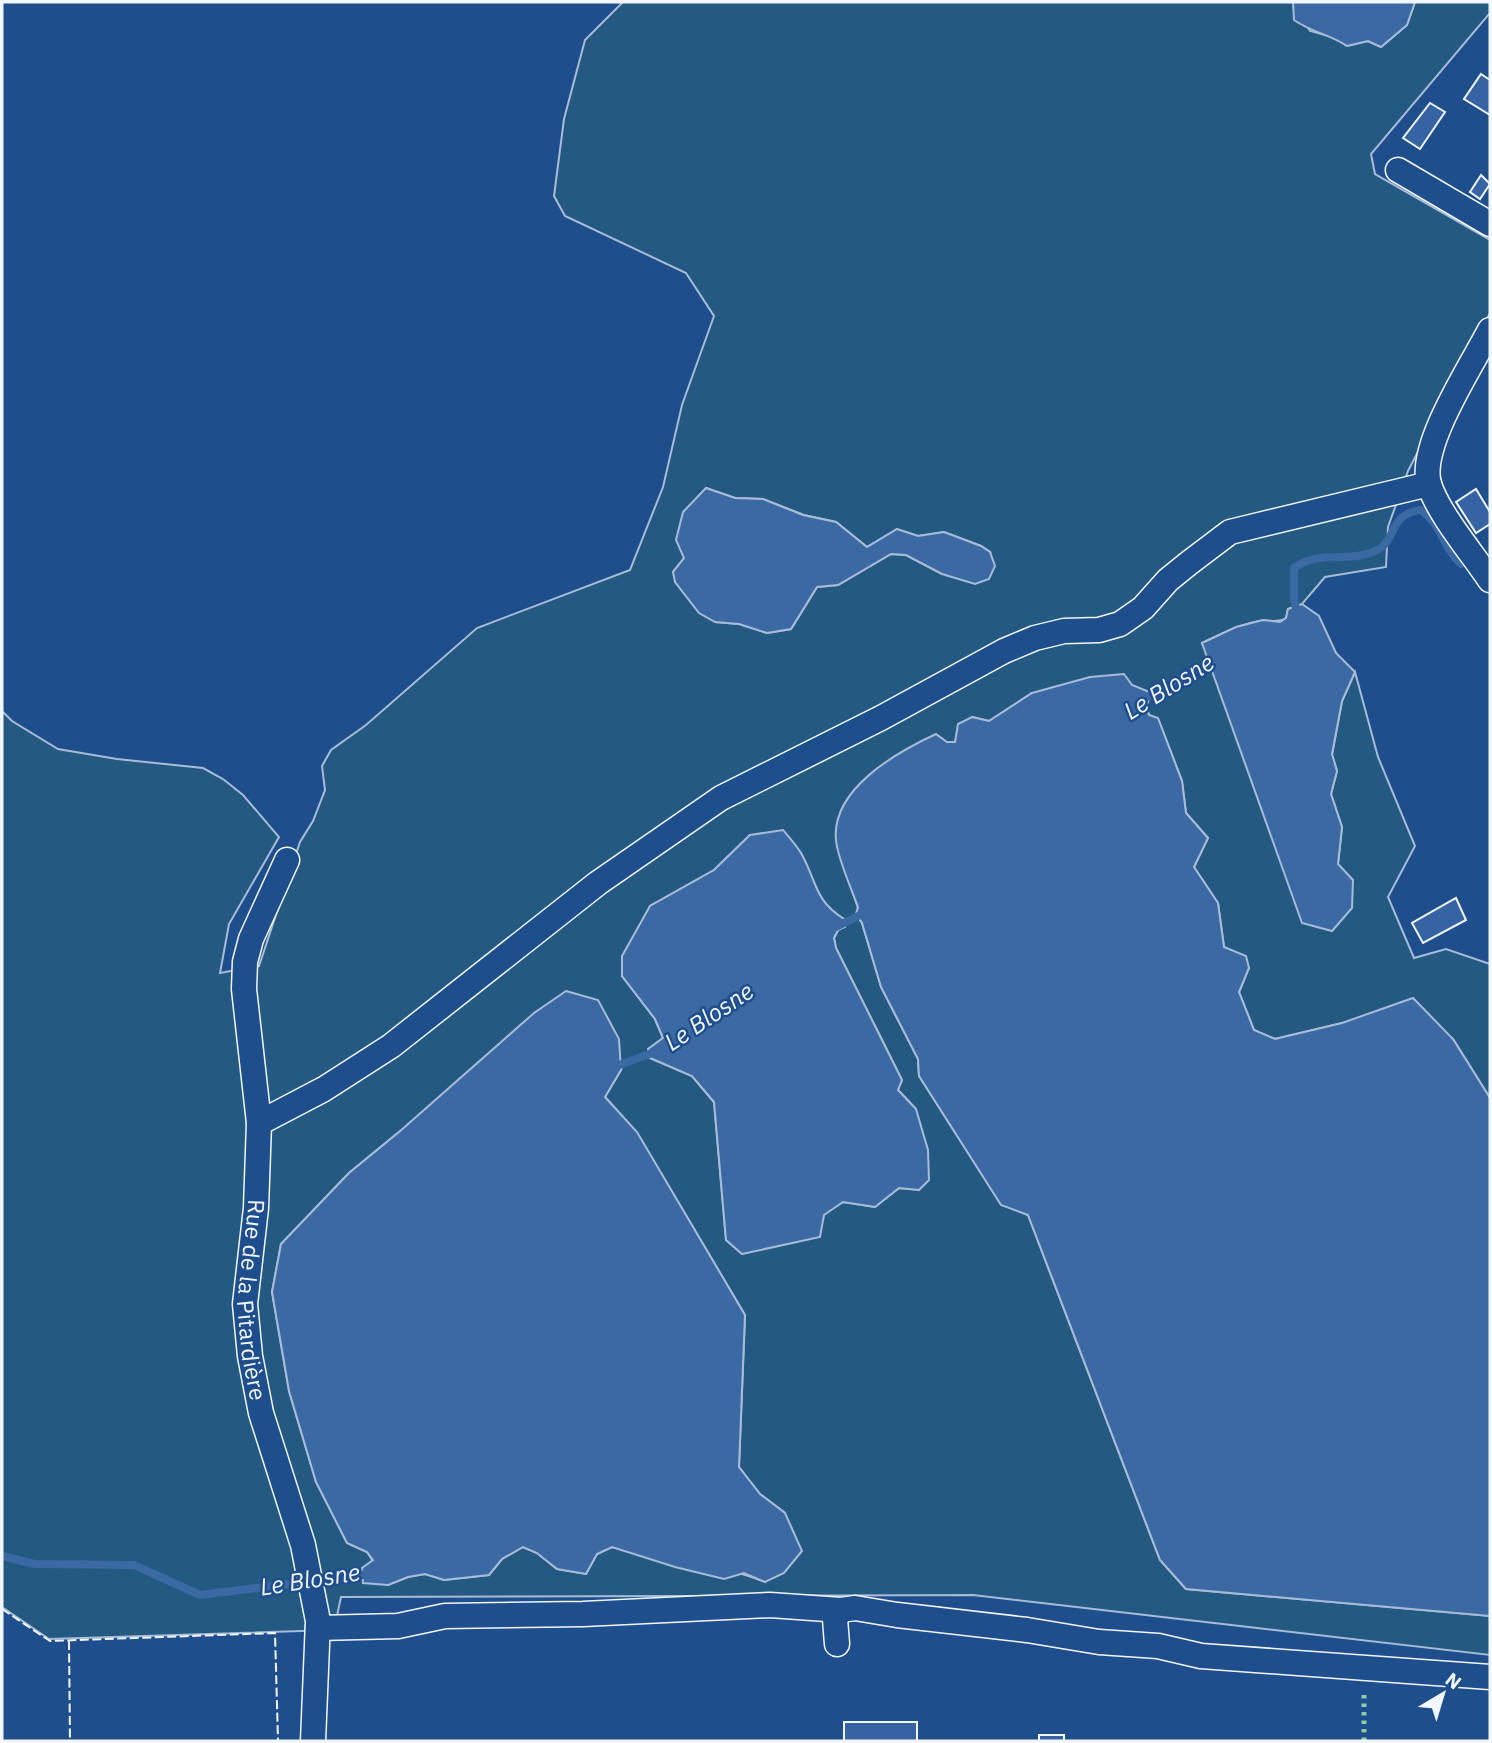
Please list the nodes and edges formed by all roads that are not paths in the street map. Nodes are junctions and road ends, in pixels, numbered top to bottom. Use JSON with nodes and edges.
{"nodes":[{"id":1,"x":1398,"y":170,"type":"dead end"},
{"id":2,"x":1490,"y":224,"type":"edge"},
{"id":3,"x":1490,"y":330,"type":"edge"},
{"id":4,"x":1429,"y":484,"type":"junction"},
{"id":5,"x":1490,"y":580,"type":"edge"},
{"id":6,"x":287,"y":860,"type":"dead end"},
{"id":7,"x":259,"y":1123,"type":"junction"},
{"id":8,"x":841,"y":1610,"type":"junction"},
{"id":9,"x":318,"y":1625,"type":"junction"},
{"id":10,"x":838,"y":1644,"type":"dead end"},
{"id":11,"x":1490,"y":1677,"type":"edge"},
{"id":12,"x":313,"y":1741,"type":"edge"}],
"edges":[{"from":1,"to":2,"type":"street"},
{"from":3,"to":4,"type":"street"},
{"from":4,"to":5,"type":"street"},
{"from":4,"to":7,"type":"street"},
{"from":6,"to":7,"type":"street","name":"Rue de la Pitardière"},
{"from":7,"to":9,"type":"street","name":"Rue de la Pitardière"},
{"from":8,"to":9,"type":"street"},
{"from":8,"to":10,"type":"street"},
{"from":8,"to":11,"type":"street"},
{"from":9,"to":12,"type":"street","name":"Rue de la Pitardière"}]}
